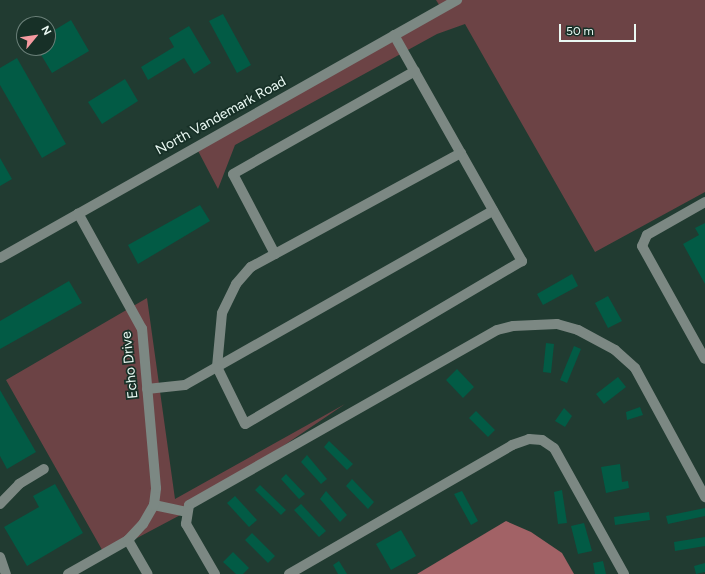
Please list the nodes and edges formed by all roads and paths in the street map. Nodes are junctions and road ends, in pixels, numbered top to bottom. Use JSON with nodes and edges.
{"nodes":[{"id":1,"x":456,"y":0,"type":"edge"},
{"id":2,"x":394,"y":35,"type":"junction"},
{"id":3,"x":415,"y":71,"type":"junction"},
{"id":4,"x":461,"y":153,"type":"junction"},
{"id":5,"x":705,"y":202,"type":"edge"},
{"id":6,"x":493,"y":211,"type":"junction"},
{"id":7,"x":78,"y":213,"type":"junction"},
{"id":8,"x":275,"y":254,"type":"junction"},
{"id":9,"x":0,"y":258,"type":"edge"},
{"id":10,"x":705,"y":359,"type":"edge"},
{"id":11,"x":217,"y":367,"type":"junction"},
{"id":12,"x":147,"y":389,"type":"junction"},
{"id":13,"x":44,"y":469,"type":"dead end"},
{"id":14,"x":705,"y":497,"type":"edge"},
{"id":15,"x":0,"y":504,"type":"edge"},
{"id":16,"x":154,"y":505,"type":"junction"},
{"id":17,"x":186,"y":512,"type":"junction"},
{"id":18,"x":128,"y":540,"type":"junction"},
{"id":19,"x":0,"y":557,"type":"edge"},
{"id":20,"x":6,"y":574,"type":"edge"},
{"id":21,"x":68,"y":574,"type":"edge"},
{"id":22,"x":148,"y":574,"type":"edge"},
{"id":23,"x":215,"y":574,"type":"edge"},
{"id":24,"x":289,"y":574,"type":"edge"},
{"id":25,"x":624,"y":574,"type":"edge"}],
"edges":[{"from":1,"to":2,"type":"street","name":"North Vandemark Road"},
{"from":2,"to":3,"type":"street"},
{"from":2,"to":7,"type":"street","name":"North Vandemark Road"},
{"from":3,"to":4,"type":"street"},
{"from":3,"to":8,"type":"street"},
{"from":4,"to":6,"type":"street"},
{"from":4,"to":8,"type":"street"},
{"from":5,"to":10,"type":"street"},
{"from":6,"to":11,"type":"street"},
{"from":6,"to":11,"type":"street"},
{"from":7,"to":9,"type":"street","name":"North Vandemark Road"},
{"from":7,"to":12,"type":"street","name":"Echo Drive"},
{"from":8,"to":11,"type":"street"},
{"from":11,"to":12,"type":"street"},
{"from":12,"to":16,"type":"street","name":"Echo Drive"},
{"from":13,"to":15,"type":"street"},
{"from":14,"to":17,"type":"street"},
{"from":16,"to":17,"type":"street"},
{"from":16,"to":18,"type":"street"},
{"from":17,"to":23,"type":"street"},
{"from":18,"to":21,"type":"street"},
{"from":18,"to":22,"type":"street"},
{"from":19,"to":20,"type":"street"},
{"from":24,"to":25,"type":"street"}]}
